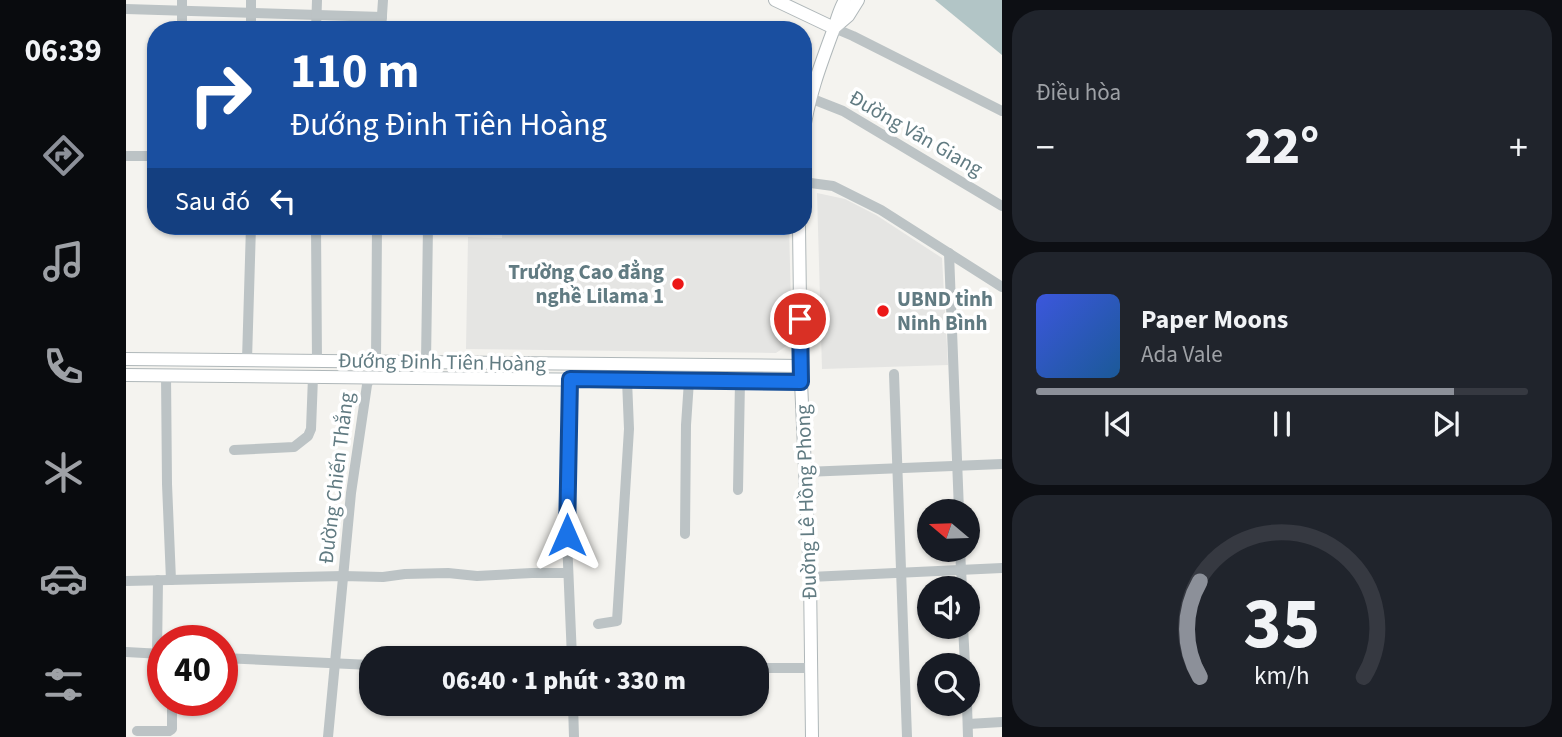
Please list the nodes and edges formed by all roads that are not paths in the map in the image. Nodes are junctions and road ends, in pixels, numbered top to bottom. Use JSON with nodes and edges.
{"nodes":[{"id":1,"x":251,"y":0,"type":"edge"},
{"id":2,"x":317,"y":0,"type":"edge"},
{"id":3,"x":383,"y":0,"type":"edge"},
{"id":4,"x":775,"y":0,"type":"edge"},
{"id":5,"x":845,"y":0,"type":"edge"},
{"id":6,"x":858,"y":0,"type":"edge"},
{"id":7,"x":182,"y":6,"type":"edge"},
{"id":8,"x":126,"y":9,"type":"edge"},
{"id":9,"x":250,"y":13,"type":"junction"},
{"id":10,"x":316,"y":15,"type":"junction"},
{"id":11,"x":382,"y":17,"type":"junction"},
{"id":12,"x":250,"y":21,"type":"edge"},
{"id":13,"x":316,"y":21,"type":"edge"},
{"id":14,"x":382,"y":21,"type":"edge"},
{"id":15,"x":834,"y":28,"type":"junction"},
{"id":16,"x":812,"y":91,"type":"edge"},
{"id":17,"x":812,"y":99,"type":"edge"},
{"id":18,"x":1002,"y":111,"type":"edge"},
{"id":19,"x":126,"y":156,"type":"edge"},
{"id":20,"x":147,"y":156,"type":"edge"},
{"id":21,"x":812,"y":183,"type":"edge"},
{"id":22,"x":1002,"y":206,"type":"edge"},
{"id":23,"x":250,"y":235,"type":"edge"},
{"id":24,"x":316,"y":235,"type":"edge"},
{"id":25,"x":377,"y":235,"type":"edge"},
{"id":26,"x":428,"y":235,"type":"edge"},
{"id":27,"x":799,"y":235,"type":"edge"},
{"id":28,"x":949,"y":253,"type":"junction"},
{"id":29,"x":1002,"y":287,"type":"edge"},
{"id":30,"x":126,"y":359,"type":"edge"},
{"id":31,"x":242,"y":360,"type":"junction"},
{"id":32,"x":317,"y":361,"type":"junction"},
{"id":33,"x":376,"y":362,"type":"junction"},
{"id":34,"x":426,"y":362,"type":"junction"},
{"id":35,"x":536,"y":363,"type":"junction"},
{"id":36,"x":801,"y":366,"type":"junction"},
{"id":37,"x":894,"y":374,"type":"dead end"},
{"id":38,"x":126,"y":375,"type":"edge"},
{"id":39,"x":166,"y":375,"type":"junction"},
{"id":40,"x":237,"y":376,"type":"junction"},
{"id":41,"x":313,"y":377,"type":"junction"},
{"id":42,"x":371,"y":377,"type":"junction"},
{"id":43,"x":536,"y":379,"type":"junction"},
{"id":44,"x":570,"y":379,"type":"junction"},
{"id":45,"x":627,"y":380,"type":"junction"},
{"id":46,"x":689,"y":381,"type":"junction"},
{"id":47,"x":740,"y":381,"type":"junction"},
{"id":48,"x":801,"y":382,"type":"junction"},
{"id":49,"x":234,"y":450,"type":"dead end"},
{"id":50,"x":1002,"y":464,"type":"edge"},
{"id":51,"x":957,"y":466,"type":"junction"},
{"id":52,"x":898,"y":468,"type":"junction"},
{"id":53,"x":805,"y":472,"type":"junction"},
{"id":54,"x":738,"y":490,"type":"dead end"},
{"id":55,"x":958,"y":499,"type":"edge"},
{"id":56,"x":685,"y":534,"type":"dead end"},
{"id":57,"x":961,"y":562,"type":"edge"},
{"id":58,"x":1002,"y":568,"type":"edge"},
{"id":59,"x":961,"y":570,"type":"junction"},
{"id":60,"x":568,"y":573,"type":"junction"},
{"id":61,"x":902,"y":573,"type":"junction"},
{"id":62,"x":343,"y":576,"type":"junction"},
{"id":63,"x":961,"y":576,"type":"edge"},
{"id":64,"x":810,"y":577,"type":"junction"},
{"id":65,"x":158,"y":580,"type":"junction"},
{"id":66,"x":171,"y":580,"type":"junction"},
{"id":67,"x":126,"y":581,"type":"edge"},
{"id":68,"x":597,"y":624,"type":"dead end"},
{"id":69,"x":159,"y":625,"type":"edge"},
{"id":70,"x":571,"y":646,"type":"edge"},
{"id":71,"x":126,"y":652,"type":"edge"},
{"id":72,"x":147,"y":653,"type":"edge"},
{"id":73,"x":238,"y":659,"type":"edge"},
{"id":74,"x":334,"y":664,"type":"junction"},
{"id":75,"x":359,"y":665,"type":"edge"},
{"id":76,"x":769,"y":668,"type":"edge"},
{"id":77,"x":812,"y":668,"type":"junction"},
{"id":78,"x":172,"y":716,"type":"edge"},
{"id":79,"x":573,"y":716,"type":"edge"},
{"id":80,"x":968,"y":716,"type":"edge"},
{"id":81,"x":1002,"y":722,"type":"edge"},
{"id":82,"x":968,"y":724,"type":"junction"},
{"id":83,"x":137,"y":730,"type":"dead end"},
{"id":84,"x":328,"y":737,"type":"edge"},
{"id":85,"x":574,"y":737,"type":"edge"},
{"id":86,"x":806,"y":737,"type":"edge"},
{"id":87,"x":812,"y":737,"type":"edge"},
{"id":88,"x":907,"y":737,"type":"edge"},
{"id":89,"x":968,"y":737,"type":"edge"}],
"edges":[{"from":1,"to":9,"type":"street"},
{"from":2,"to":10,"type":"street"},
{"from":3,"to":11,"type":"street"},
{"from":4,"to":15,"type":"main road"},
{"from":5,"to":15,"type":"main road"},
{"from":6,"to":15,"type":"main road"},
{"from":7,"to":8,"type":"street"},
{"from":7,"to":9,"type":"street"},
{"from":9,"to":10,"type":"street"},
{"from":9,"to":12,"type":"street"},
{"from":10,"to":11,"type":"street"},
{"from":10,"to":13,"type":"street"},
{"from":11,"to":14,"type":"street"},
{"from":15,"to":16,"type":"main road"},
{"from":15,"to":18,"type":"street"},
{"from":17,"to":22,"type":"street","name":"Đường Vân Giang"},
{"from":19,"to":20,"type":"street"},
{"from":21,"to":28,"type":"street"},
{"from":23,"to":31,"type":"street"},
{"from":24,"to":32,"type":"street"},
{"from":25,"to":33,"type":"street","name":"Đường Chiến Thắng"},
{"from":26,"to":34,"type":"street"},
{"from":27,"to":36,"type":"main road","name":"Đuờng Lê Hồng Phong"},
{"from":28,"to":29,"type":"street"},
{"from":28,"to":51,"type":"street"},
{"from":30,"to":31,"type":"main road","name":"Đướng Đinh Tiên Hoàng"},
{"from":31,"to":32,"type":"main road","name":"Đướng Đinh Tiên Hoàng"},
{"from":31,"to":40,"type":"street"},
{"from":32,"to":33,"type":"main road","name":"Đướng Đinh Tiên Hoàng"},
{"from":33,"to":34,"type":"main road","name":"Đướng Đinh Tiên Hoàng"},
{"from":33,"to":42,"type":"street","name":"Đường Chiến Thắng"},
{"from":34,"to":35,"type":"main road","name":"Đướng Đinh Tiên Hoàng"},
{"from":35,"to":36,"type":"main road","name":"Đướng Đinh Tiên Hoàng"},
{"from":35,"to":43,"type":"street"},
{"from":36,"to":48,"type":"main road","name":"Đuờng Lê Hồng Phong"},
{"from":37,"to":52,"type":"street"},
{"from":38,"to":39,"type":"main road","name":"Đướng Đinh Tiên Hoàng"},
{"from":39,"to":40,"type":"main road","name":"Đướng Đinh Tiên Hoàng"},
{"from":39,"to":66,"type":"street"},
{"from":40,"to":41,"type":"main road","name":"Đướng Đinh Tiên Hoàng"},
{"from":41,"to":42,"type":"main road","name":"Đướng Đinh Tiên Hoàng"},
{"from":41,"to":49,"type":"street"},
{"from":42,"to":43,"type":"main road","name":"Đướng Đinh Tiên Hoàng"},
{"from":42,"to":62,"type":"street","name":"Đường Chiến Thắng"},
{"from":43,"to":44,"type":"main road","name":"Đướng Đinh Tiên Hoàng"},
{"from":44,"to":45,"type":"main road","name":"Đướng Đinh Tiên Hoàng"},
{"from":44,"to":60,"type":"street"},
{"from":45,"to":46,"type":"main road","name":"Đướng Đinh Tiên Hoàng"},
{"from":45,"to":68,"type":"street"},
{"from":46,"to":47,"type":"main road","name":"Đướng Đinh Tiên Hoàng"},
{"from":46,"to":56,"type":"street"},
{"from":47,"to":48,"type":"main road","name":"Đướng Đinh Tiên Hoàng"},
{"from":47,"to":54,"type":"street"},
{"from":48,"to":53,"type":"main road","name":"Đuờng Lê Hồng Phong"},
{"from":50,"to":51,"type":"street"},
{"from":51,"to":52,"type":"street"},
{"from":51,"to":55,"type":"street"},
{"from":52,"to":53,"type":"street"},
{"from":52,"to":61,"type":"street"},
{"from":53,"to":64,"type":"main road","name":"Đuờng Lê Hồng Phong"},
{"from":57,"to":59,"type":"street"},
{"from":58,"to":59,"type":"street"},
{"from":59,"to":61,"type":"street"},
{"from":59,"to":63,"type":"street"},
{"from":60,"to":62,"type":"street"},
{"from":60,"to":70,"type":"street"},
{"from":61,"to":64,"type":"street"},
{"from":61,"to":88,"type":"street"},
{"from":62,"to":66,"type":"street"},
{"from":62,"to":74,"type":"street","name":"Đường Chiến Thắng"},
{"from":64,"to":77,"type":"main road","name":"Đuờng Lê Hồng Phong"},
{"from":65,"to":66,"type":"street"},
{"from":65,"to":67,"type":"street"},
{"from":65,"to":69,"type":"street"},
{"from":71,"to":72,"type":"street"},
{"from":73,"to":74,"type":"street"},
{"from":74,"to":75,"type":"street"},
{"from":74,"to":84,"type":"street","name":"Đường Chiến Thắng"},
{"from":76,"to":77,"type":"street"},
{"from":77,"to":87,"type":"main road","name":"Đuờng Lê Hồng Phong"},
{"from":78,"to":83,"type":"street"},
{"from":79,"to":85,"type":"street"},
{"from":80,"to":82,"type":"street"},
{"from":81,"to":82,"type":"street"},
{"from":82,"to":89,"type":"street"},
{"from":86,"to":87,"type":"street"}]}
